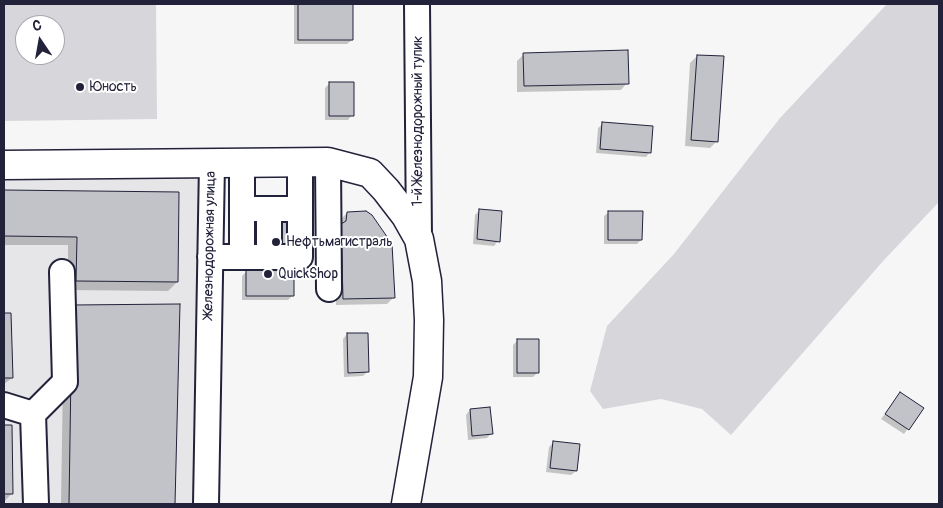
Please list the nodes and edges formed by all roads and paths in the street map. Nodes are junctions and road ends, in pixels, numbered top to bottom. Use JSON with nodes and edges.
{"nodes":[{"id":1,"x":417,"y":4,"type":"edge"},
{"id":2,"x":242,"y":162,"type":"junction"},
{"id":3,"x":300,"y":162,"type":"junction"},
{"id":4,"x":328,"y":162,"type":"junction"},
{"id":5,"x":212,"y":163,"type":"junction"},
{"id":6,"x":4,"y":165,"type":"edge"},
{"id":7,"x":242,"y":209,"type":"junction"},
{"id":8,"x":269,"y":209,"type":"junction"},
{"id":9,"x":300,"y":209,"type":"junction"},
{"id":10,"x":419,"y":239,"type":"junction"},
{"id":11,"x":210,"y":257,"type":"junction"},
{"id":12,"x":242,"y":257,"type":"junction"},
{"id":13,"x":269,"y":257,"type":"junction"},
{"id":14,"x":62,"y":272,"type":"dead end"},
{"id":15,"x":329,"y":289,"type":"dead end"},
{"id":16,"x":4,"y":405,"type":"edge"},
{"id":17,"x":33,"y":414,"type":"junction"},
{"id":18,"x":36,"y":504,"type":"edge"},
{"id":19,"x":206,"y":504,"type":"edge"},
{"id":20,"x":406,"y":504,"type":"edge"}],
"edges":[{"from":1,"to":10,"type":"street","name":"1-й Железнодорожный тупик"},
{"from":2,"to":3,"type":"main road"},
{"from":2,"to":5,"type":"main road"},
{"from":2,"to":7,"type":"street"},
{"from":3,"to":4,"type":"main road"},
{"from":3,"to":9,"type":"street"},
{"from":4,"to":10,"type":"main road"},
{"from":4,"to":15,"type":"street"},
{"from":5,"to":6,"type":"main road","name":"Железнодорожная улица"},
{"from":5,"to":11,"type":"street","name":"Железнодорожная улица"},
{"from":7,"to":8,"type":"street"},
{"from":7,"to":12,"type":"street"},
{"from":8,"to":9,"type":"street"},
{"from":8,"to":13,"type":"street"},
{"from":9,"to":13,"type":"street"},
{"from":10,"to":20,"type":"main road"},
{"from":11,"to":12,"type":"street"},
{"from":11,"to":19,"type":"street","name":"Железнодорожная улица"},
{"from":12,"to":13,"type":"street"},
{"from":14,"to":17,"type":"street"},
{"from":16,"to":17,"type":"street"},
{"from":17,"to":18,"type":"street"}]}
